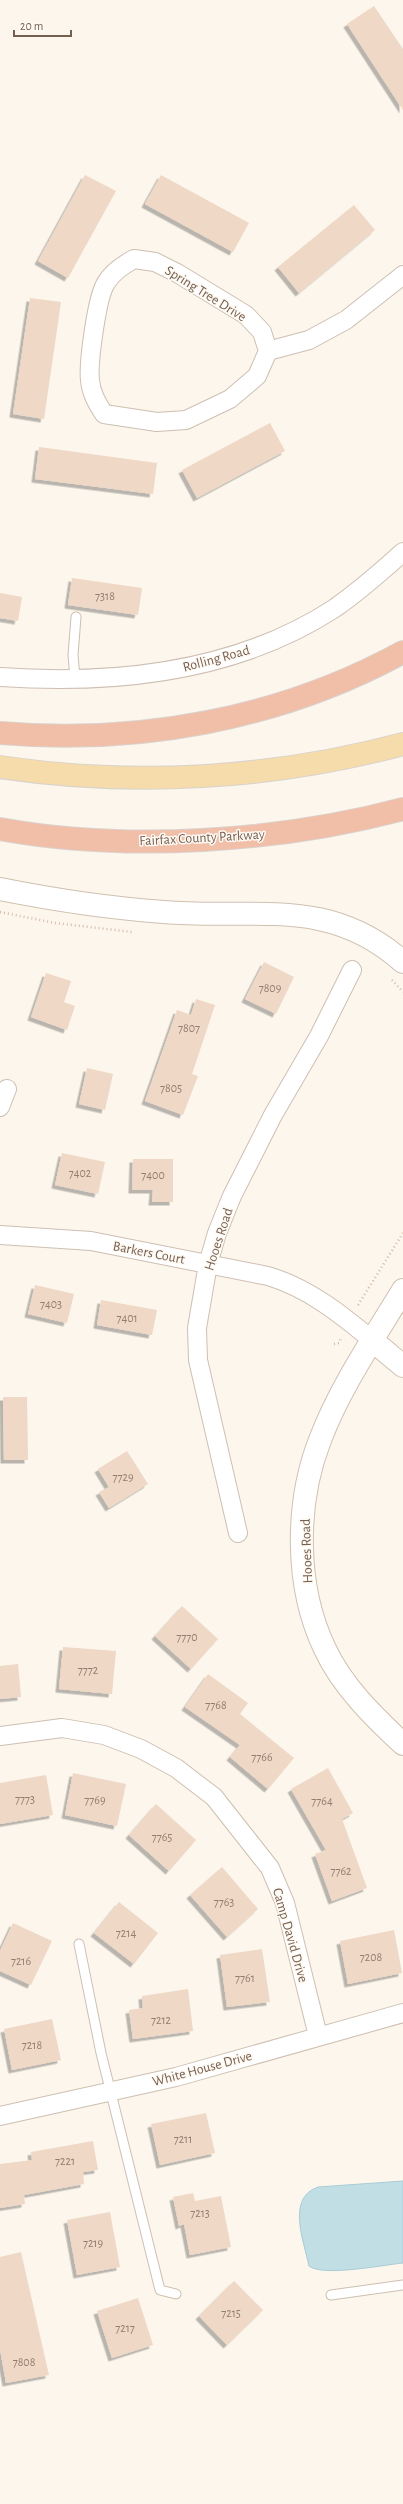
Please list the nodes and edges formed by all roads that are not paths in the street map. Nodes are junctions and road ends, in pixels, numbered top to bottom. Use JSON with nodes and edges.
{"nodes":[{"id":1,"x":403,"y":275,"type":"edge"},
{"id":2,"x":268,"y":351,"type":"junction"},
{"id":3,"x":403,"y":552,"type":"edge"},
{"id":4,"x":76,"y":617,"type":"dead end"},
{"id":5,"x":403,"y":652,"type":"edge"},
{"id":6,"x":0,"y":677,"type":"edge"},
{"id":7,"x":76,"y":678,"type":"junction"},
{"id":8,"x":0,"y":734,"type":"edge"},
{"id":9,"x":403,"y":744,"type":"edge"},
{"id":10,"x":0,"y":767,"type":"edge"},
{"id":11,"x":403,"y":808,"type":"edge"},
{"id":12,"x":403,"y":820,"type":"edge"},
{"id":13,"x":327,"y":825,"type":"junction"},
{"id":14,"x":0,"y":829,"type":"edge"},
{"id":15,"x":0,"y":889,"type":"edge"},
{"id":16,"x":352,"y":970,"type":"dead end"},
{"id":17,"x":397,"y":970,"type":"edge"},
{"id":18,"x":7,"y":1090,"type":"dead end"},
{"id":19,"x":0,"y":1107,"type":"edge"},
{"id":20,"x":0,"y":1235,"type":"edge"},
{"id":21,"x":208,"y":1264,"type":"junction"},
{"id":22,"x":403,"y":1290,"type":"edge"},
{"id":23,"x":373,"y":1341,"type":"junction"},
{"id":24,"x":403,"y":1366,"type":"edge"},
{"id":25,"x":238,"y":1533,"type":"dead end"},
{"id":26,"x":0,"y":1736,"type":"edge"},
{"id":27,"x":403,"y":1744,"type":"edge"},
{"id":28,"x":79,"y":1944,"type":"dead end"},
{"id":29,"x":403,"y":2013,"type":"edge"},
{"id":30,"x":318,"y":2036,"type":"junction"},
{"id":31,"x":111,"y":2092,"type":"junction"},
{"id":32,"x":0,"y":2116,"type":"edge"},
{"id":33,"x":403,"y":2285,"type":"edge"},
{"id":34,"x":176,"y":2294,"type":"dead end"},
{"id":35,"x":331,"y":2295,"type":"dead end"}],
"edges":[{"from":1,"to":2,"type":"street"},
{"from":2,"to":2,"type":"street","name":"Spring Tree Drive"},
{"from":3,"to":7,"type":"street","name":"Rolling Road"},
{"from":4,"to":7,"type":"lane"},
{"from":5,"to":8,"type":"highway"},
{"from":6,"to":7,"type":"street","name":"Rolling Road"},
{"from":9,"to":10,"type":"main road"},
{"from":11,"to":13,"type":"highway","name":"Fairfax County Parkway"},
{"from":12,"to":13,"type":"highway"},
{"from":13,"to":14,"type":"highway","name":"Fairfax County Parkway"},
{"from":15,"to":17,"type":"street"},
{"from":16,"to":21,"type":"street","name":"Hooes Road"},
{"from":18,"to":19,"type":"street"},
{"from":20,"to":21,"type":"street","name":"Barkers Court"},
{"from":21,"to":23,"type":"street","name":"Barkers Court"},
{"from":21,"to":25,"type":"street","name":"Hooes Road"},
{"from":22,"to":23,"type":"street"},
{"from":23,"to":24,"type":"street"},
{"from":23,"to":27,"type":"street","name":"Hooes Road"},
{"from":26,"to":30,"type":"street","name":"Camp David Drive"},
{"from":28,"to":31,"type":"lane"},
{"from":29,"to":30,"type":"street","name":"White House Drive"},
{"from":30,"to":31,"type":"street","name":"White House Drive"},
{"from":31,"to":32,"type":"street","name":"White House Drive"},
{"from":31,"to":34,"type":"lane"},
{"from":33,"to":35,"type":"lane"}]}
